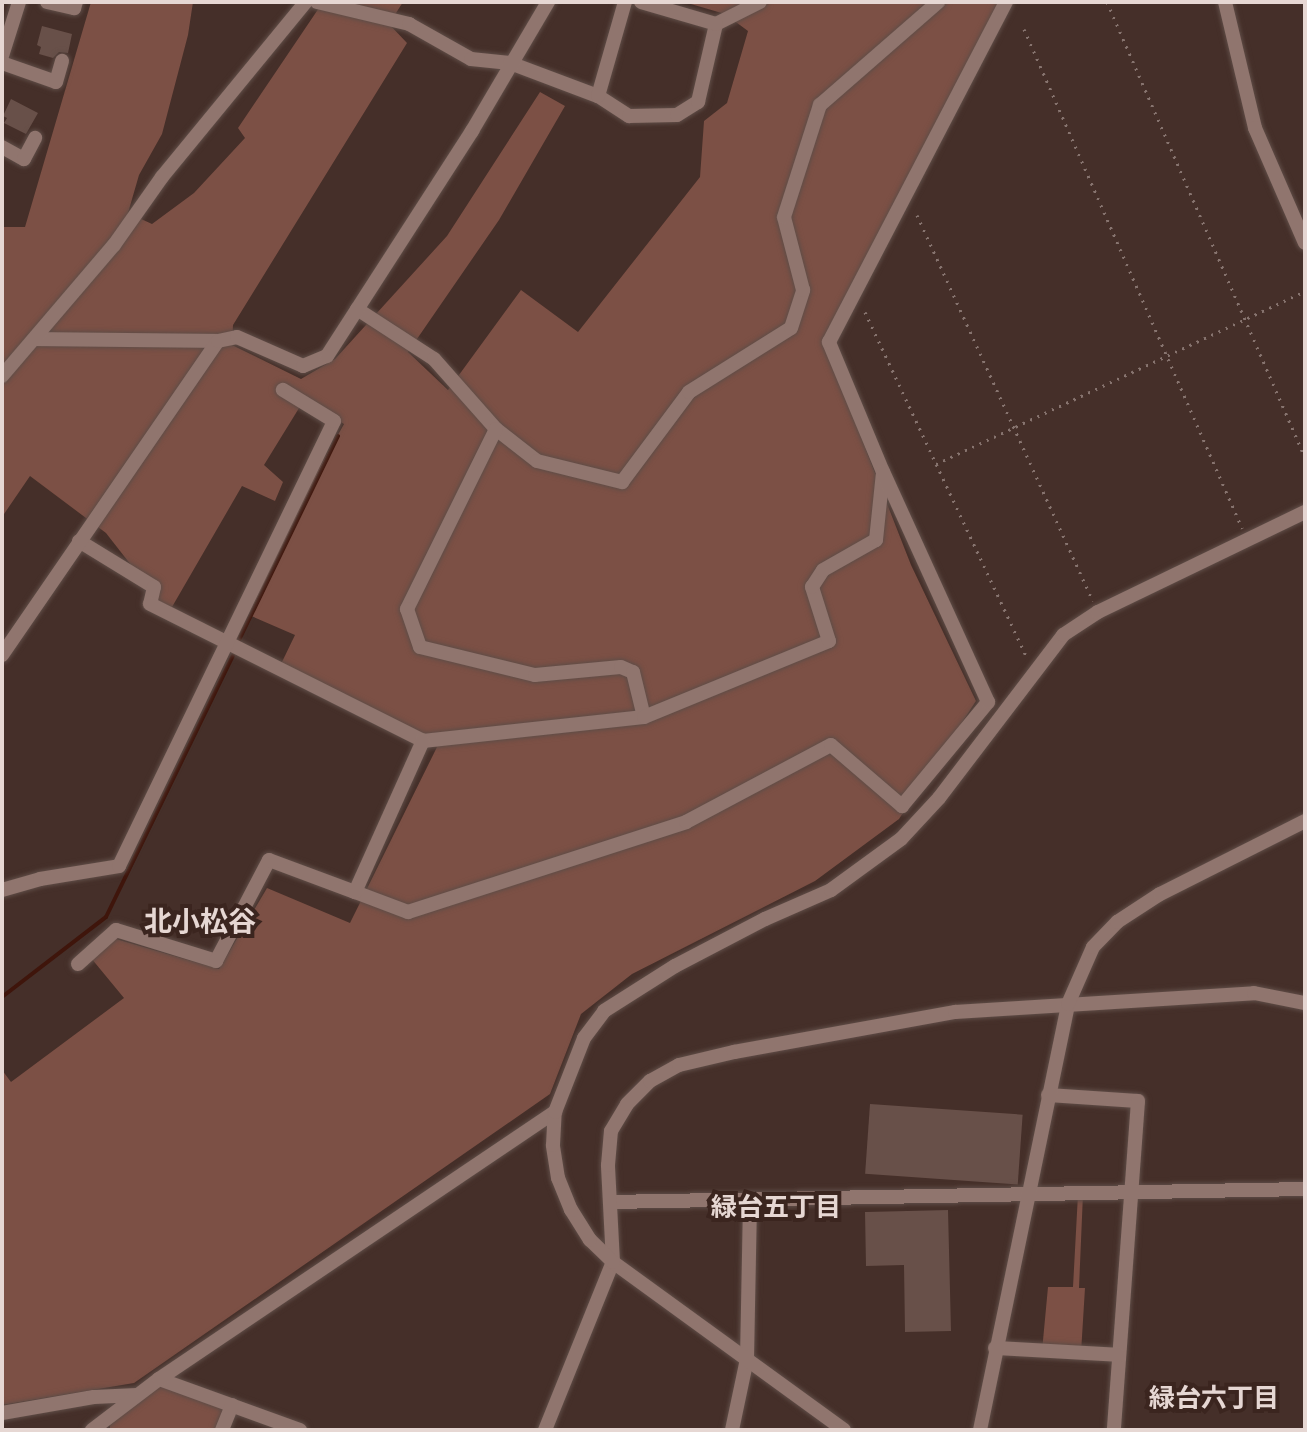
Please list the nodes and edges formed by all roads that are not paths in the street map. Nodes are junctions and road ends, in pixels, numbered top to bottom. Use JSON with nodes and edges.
{"nodes":[{"id":1,"x":19,"y":2,"type":"edge"},
{"id":2,"x":47,"y":2,"type":"edge"},
{"id":3,"x":76,"y":2,"type":"edge"},
{"id":4,"x":306,"y":2,"type":"edge"},
{"id":5,"x":317,"y":2,"type":"edge"},
{"id":6,"x":548,"y":2,"type":"edge"},
{"id":7,"x":625,"y":2,"type":"edge"},
{"id":8,"x":641,"y":2,"type":"edge"},
{"id":9,"x":760,"y":2,"type":"edge"},
{"id":10,"x":938,"y":2,"type":"edge"},
{"id":11,"x":1006,"y":2,"type":"edge"},
{"id":12,"x":1225,"y":2,"type":"edge"},
{"id":13,"x":716,"y":24,"type":"junction"},
{"id":14,"x":2,"y":56,"type":"edge"},
{"id":15,"x":62,"y":61,"type":"dead end"},
{"id":16,"x":2,"y":63,"type":"edge"},
{"id":17,"x":510,"y":63,"type":"junction"},
{"id":18,"x":598,"y":96,"type":"junction"},
{"id":19,"x":35,"y":138,"type":"dead end"},
{"id":20,"x":2,"y":147,"type":"edge"},
{"id":21,"x":1305,"y":243,"type":"edge"},
{"id":22,"x":357,"y":309,"type":"junction"},
{"id":23,"x":37,"y":339,"type":"junction"},
{"id":24,"x":218,"y":341,"type":"junction"},
{"id":25,"x":2,"y":376,"type":"edge"},
{"id":26,"x":283,"y":390,"type":"dead end"},
{"id":27,"x":496,"y":429,"type":"junction"},
{"id":28,"x":883,"y":472,"type":"junction"},
{"id":29,"x":1305,"y":512,"type":"edge"},
{"id":30,"x":79,"y":541,"type":"junction"},
{"id":31,"x":227,"y":642,"type":"junction"},
{"id":32,"x":2,"y":655,"type":"edge"},
{"id":33,"x":644,"y":717,"type":"junction"},
{"id":34,"x":423,"y":741,"type":"junction"},
{"id":35,"x":1305,"y":821,"type":"edge"},
{"id":36,"x":2,"y":890,"type":"edge"},
{"id":37,"x":355,"y":892,"type":"junction"},
{"id":38,"x":78,"y":964,"type":"dead end"},
{"id":39,"x":1305,"y":1003,"type":"edge"},
{"id":40,"x":1068,"y":1004,"type":"junction"},
{"id":41,"x":1048,"y":1095,"type":"junction"},
{"id":42,"x":555,"y":1112,"type":"junction"},
{"id":43,"x":1305,"y":1189,"type":"edge"},
{"id":44,"x":1131,"y":1192,"type":"junction"},
{"id":45,"x":1026,"y":1196,"type":"junction"},
{"id":46,"x":750,"y":1199,"type":"junction"},
{"id":47,"x":610,"y":1202,"type":"junction"},
{"id":48,"x":613,"y":1262,"type":"junction"},
{"id":49,"x":995,"y":1348,"type":"junction"},
{"id":50,"x":1119,"y":1355,"type":"junction"},
{"id":51,"x":747,"y":1359,"type":"junction"},
{"id":52,"x":159,"y":1379,"type":"junction"},
{"id":53,"x":137,"y":1395,"type":"junction"},
{"id":54,"x":232,"y":1405,"type":"junction"},
{"id":55,"x":2,"y":1413,"type":"edge"},
{"id":56,"x":92,"y":1430,"type":"edge"},
{"id":57,"x":222,"y":1430,"type":"edge"},
{"id":58,"x":300,"y":1430,"type":"edge"},
{"id":59,"x":545,"y":1430,"type":"edge"},
{"id":60,"x":732,"y":1430,"type":"edge"},
{"id":61,"x":844,"y":1430,"type":"edge"},
{"id":62,"x":980,"y":1430,"type":"edge"},
{"id":63,"x":1114,"y":1430,"type":"edge"}],
"edges":[{"from":1,"to":14,"type":"street"},
{"from":2,"to":3,"type":"street"},
{"from":4,"to":23,"type":"street"},
{"from":5,"to":17,"type":"street"},
{"from":6,"to":17,"type":"street"},
{"from":7,"to":18,"type":"street"},
{"from":8,"to":13,"type":"street"},
{"from":9,"to":13,"type":"street"},
{"from":10,"to":27,"type":"street"},
{"from":11,"to":28,"type":"street"},
{"from":12,"to":21,"type":"street"},
{"from":13,"to":18,"type":"street"},
{"from":15,"to":16,"type":"street"},
{"from":17,"to":18,"type":"street"},
{"from":17,"to":22,"type":"street"},
{"from":19,"to":20,"type":"street"},
{"from":22,"to":24,"type":"street"},
{"from":22,"to":27,"type":"street"},
{"from":23,"to":24,"type":"street"},
{"from":23,"to":25,"type":"street"},
{"from":24,"to":30,"type":"street"},
{"from":26,"to":31,"type":"street"},
{"from":27,"to":33,"type":"street"},
{"from":28,"to":33,"type":"street"},
{"from":28,"to":37,"type":"street"},
{"from":29,"to":42,"type":"street"},
{"from":30,"to":31,"type":"street"},
{"from":30,"to":32,"type":"street"},
{"from":31,"to":34,"type":"street"},
{"from":31,"to":36,"type":"street"},
{"from":33,"to":34,"type":"street"},
{"from":34,"to":37,"type":"street"},
{"from":35,"to":40,"type":"street"},
{"from":37,"to":38,"type":"street"},
{"from":39,"to":40,"type":"street"},
{"from":40,"to":41,"type":"street"},
{"from":40,"to":47,"type":"street"},
{"from":41,"to":44,"type":"street"},
{"from":41,"to":45,"type":"street"},
{"from":42,"to":48,"type":"street"},
{"from":42,"to":52,"type":"street"},
{"from":43,"to":44,"type":"street"},
{"from":44,"to":45,"type":"street"},
{"from":44,"to":50,"type":"street"},
{"from":45,"to":46,"type":"street"},
{"from":45,"to":49,"type":"street"},
{"from":46,"to":47,"type":"street"},
{"from":46,"to":51,"type":"street"},
{"from":47,"to":48,"type":"street"},
{"from":48,"to":51,"type":"street"},
{"from":48,"to":59,"type":"street"},
{"from":49,"to":50,"type":"street"},
{"from":49,"to":62,"type":"street"},
{"from":50,"to":63,"type":"street"},
{"from":51,"to":60,"type":"street"},
{"from":51,"to":61,"type":"street"},
{"from":52,"to":53,"type":"street"},
{"from":52,"to":54,"type":"street"},
{"from":53,"to":55,"type":"street"},
{"from":53,"to":56,"type":"street"},
{"from":54,"to":57,"type":"street"},
{"from":54,"to":58,"type":"street"}]}
